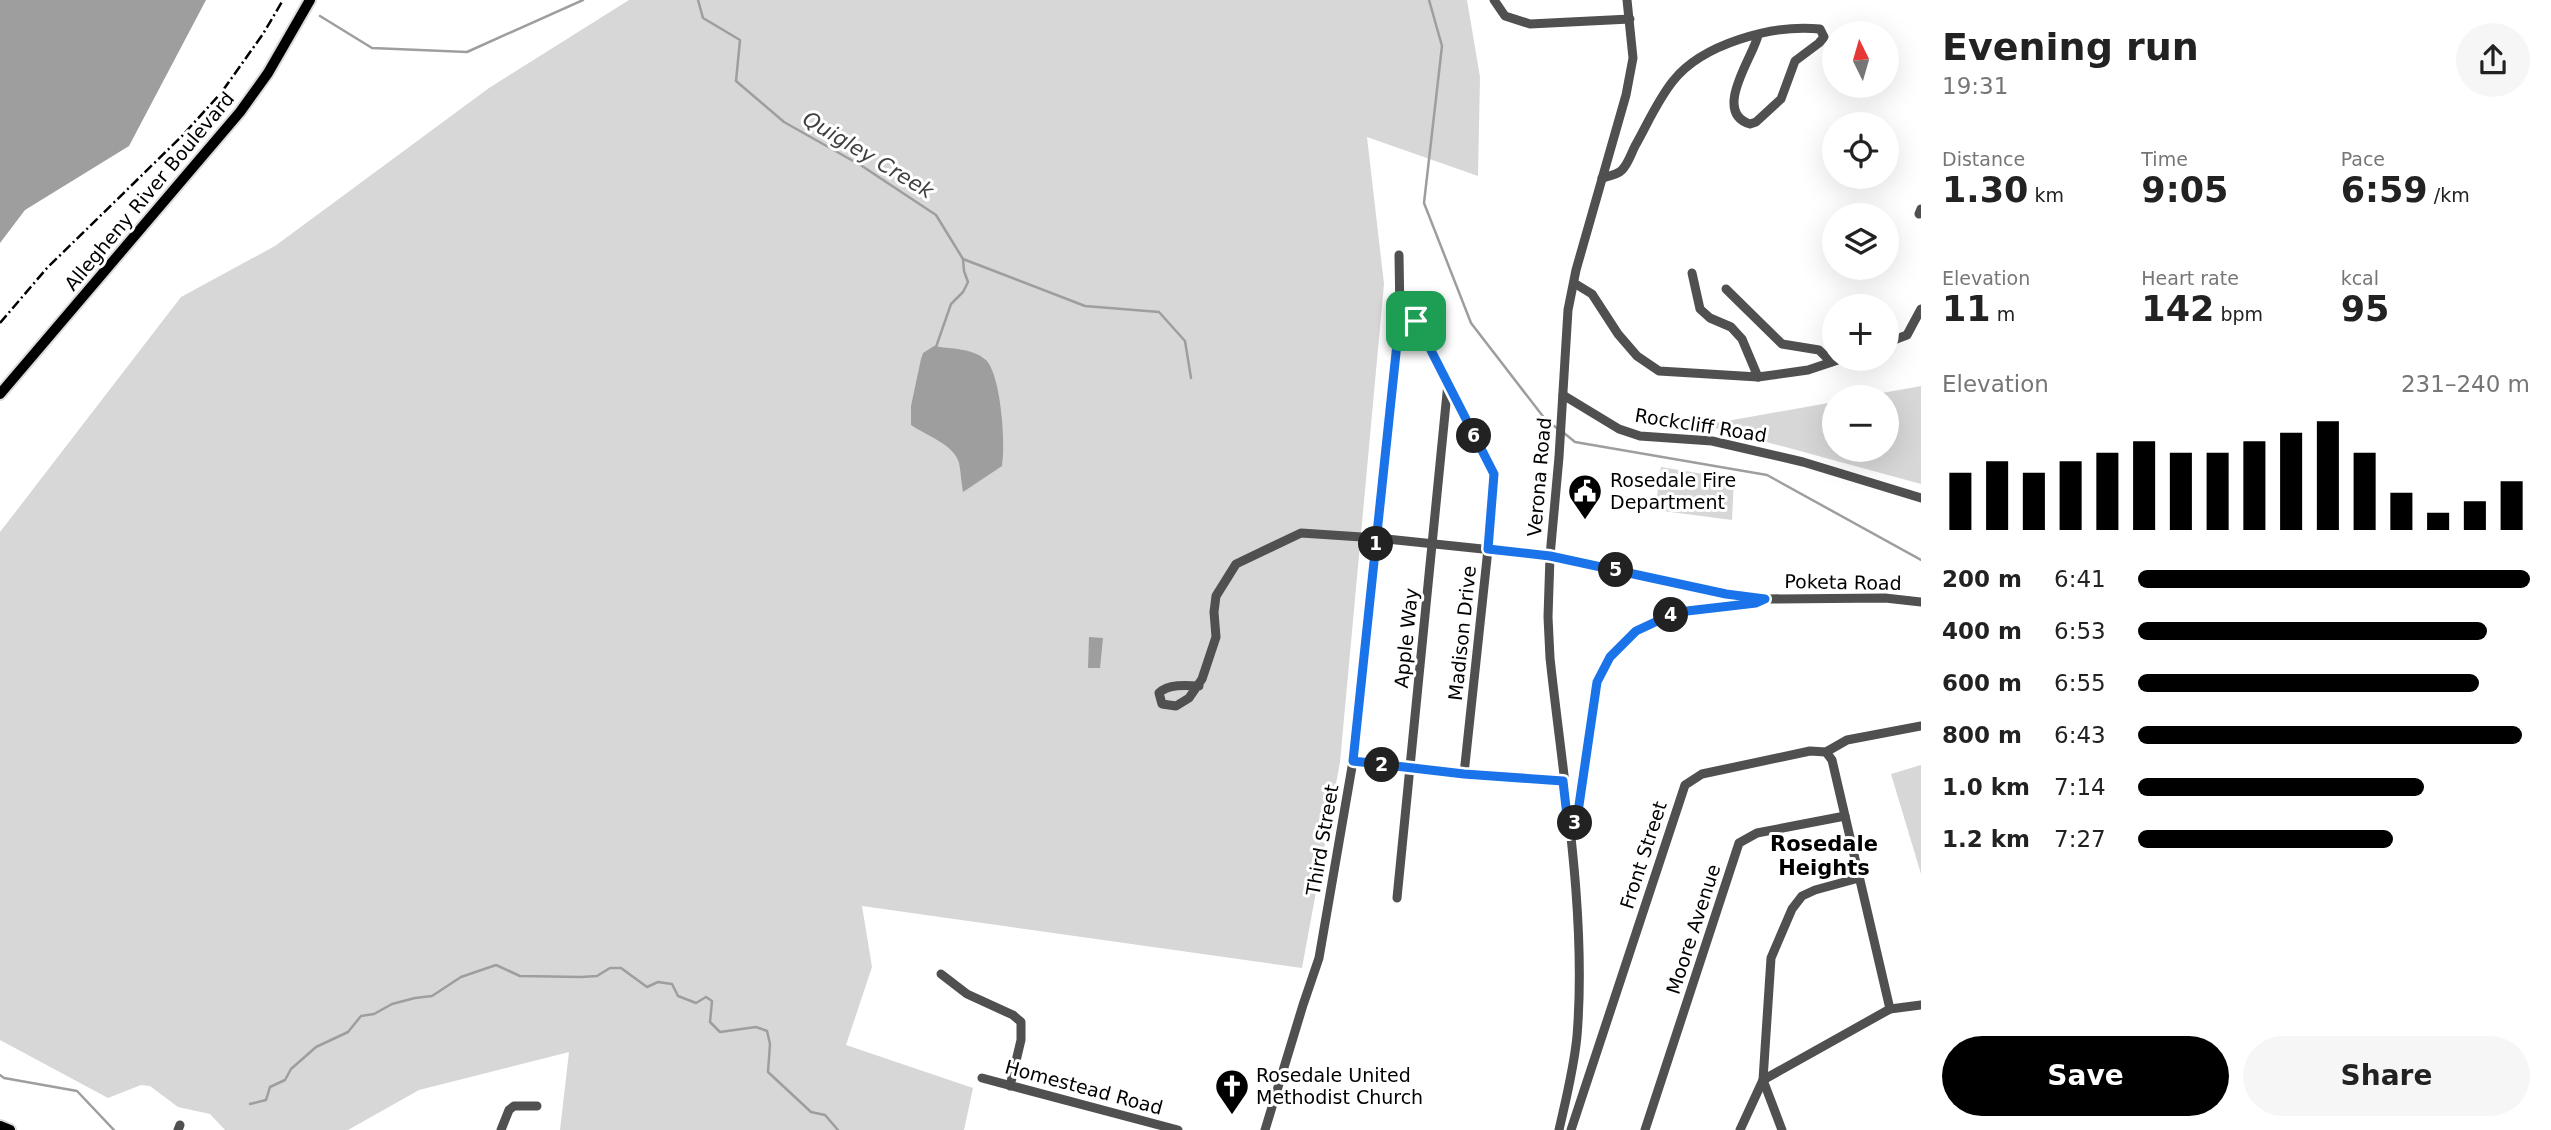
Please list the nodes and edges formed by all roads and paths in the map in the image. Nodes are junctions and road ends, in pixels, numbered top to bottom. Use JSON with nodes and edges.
{"nodes":[{"id":1,"x":310,"y":0,"type":"edge"},
{"id":2,"x":1494,"y":0,"type":"edge"},
{"id":3,"x":1627,"y":0,"type":"edge"},
{"id":4,"x":1630,"y":19,"type":"junction"},
{"id":5,"x":1758,"y":35,"type":"junction"},
{"id":6,"x":1602,"y":178,"type":"junction"},
{"id":7,"x":1399,"y":255,"type":"dead end"},
{"id":8,"x":1692,"y":273,"type":"dead end"},
{"id":9,"x":1574,"y":283,"type":"junction"},
{"id":10,"x":1726,"y":289,"type":"dead end"},
{"id":11,"x":1921,"y":309,"type":"edge"},
{"id":12,"x":1400,"y":315,"type":"junction"},
{"id":13,"x":1899,"y":338,"type":"edge"},
{"id":14,"x":1822,"y":353,"type":"edge"},
{"id":15,"x":1822,"y":365,"type":"edge"},
{"id":16,"x":1758,"y":377,"type":"junction"},
{"id":17,"x":1448,"y":383,"type":"junction"},
{"id":18,"x":0,"y":394,"type":"edge"},
{"id":19,"x":1563,"y":395,"type":"junction"},
{"id":20,"x":1921,"y":498,"type":"edge"},
{"id":21,"x":1377,"y":538,"type":"junction"},
{"id":22,"x":1433,"y":544,"type":"junction"},
{"id":23,"x":1488,"y":549,"type":"junction"},
{"id":24,"x":1550,"y":556,"type":"junction"},
{"id":25,"x":1765,"y":599,"type":"junction"},
{"id":26,"x":1921,"y":602,"type":"edge"},
{"id":27,"x":1199,"y":686,"type":"dead end"},
{"id":28,"x":1921,"y":726,"type":"edge"},
{"id":29,"x":1826,"y":752,"type":"junction"},
{"id":30,"x":1353,"y":761,"type":"junction"},
{"id":31,"x":1409,"y":769,"type":"junction"},
{"id":32,"x":1464,"y":774,"type":"junction"},
{"id":33,"x":1563,"y":781,"type":"junction"},
{"id":34,"x":1845,"y":816,"type":"junction"},
{"id":35,"x":1569,"y":834,"type":"junction"},
{"id":36,"x":1859,"y":878,"type":"junction"},
{"id":37,"x":1397,"y":898,"type":"dead end"},
{"id":38,"x":940,"y":974,"type":"dead end"},
{"id":39,"x":1921,"y":1006,"type":"edge"},
{"id":40,"x":1890,"y":1009,"type":"junction"},
{"id":41,"x":982,"y":1079,"type":"dead end"},
{"id":42,"x":1763,"y":1080,"type":"junction"},
{"id":43,"x":1010,"y":1086,"type":"junction"},
{"id":44,"x":537,"y":1106,"type":"dead end"},
{"id":45,"x":0,"y":1126,"type":"edge"},
{"id":46,"x":10,"y":1130,"type":"edge"},
{"id":47,"x":501,"y":1130,"type":"edge"},
{"id":48,"x":1178,"y":1130,"type":"edge"},
{"id":49,"x":1265,"y":1130,"type":"edge"},
{"id":50,"x":1559,"y":1130,"type":"edge"},
{"id":51,"x":1571,"y":1130,"type":"edge"},
{"id":52,"x":1645,"y":1130,"type":"edge"},
{"id":53,"x":1740,"y":1130,"type":"edge"},
{"id":54,"x":1782,"y":1130,"type":"edge"}],
"edges":[{"from":1,"to":18,"type":"main road","name":"Allegheny River Boulevard"},
{"from":2,"to":4,"type":"street"},
{"from":3,"to":4,"type":"street","name":"Verona Road"},
{"from":4,"to":6,"type":"street","name":"Verona Road"},
{"from":5,"to":5,"type":"street"},
{"from":5,"to":6,"type":"street"},
{"from":6,"to":9,"type":"street","name":"Verona Road"},
{"from":7,"to":12,"type":"street","name":"Third Street"},
{"from":8,"to":16,"type":"street"},
{"from":9,"to":16,"type":"street"},
{"from":9,"to":19,"type":"street","name":"Verona Road"},
{"from":10,"to":14,"type":"street"},
{"from":11,"to":13,"type":"street"},
{"from":12,"to":17,"type":"street","name":"Madison Drive"},
{"from":12,"to":21,"type":"street","name":"Third Street"},
{"from":15,"to":16,"type":"street"},
{"from":17,"to":22,"type":"street","name":"Apple Way"},
{"from":17,"to":23,"type":"street","name":"Madison Drive"},
{"from":19,"to":20,"type":"street","name":"Rockcliff Road"},
{"from":19,"to":24,"type":"street","name":"Verona Road"},
{"from":21,"to":22,"type":"street","name":"Poketa Road"},
{"from":21,"to":27,"type":"street","name":"Poketa Road"},
{"from":21,"to":30,"type":"street","name":"Third Street"},
{"from":22,"to":23,"type":"street","name":"Poketa Road"},
{"from":22,"to":31,"type":"street","name":"Apple Way"},
{"from":23,"to":24,"type":"street","name":"Poketa Road"},
{"from":23,"to":32,"type":"street","name":"Madison Drive"},
{"from":24,"to":25,"type":"street","name":"Poketa Road"},
{"from":24,"to":33,"type":"street","name":"Verona Road"},
{"from":25,"to":26,"type":"street","name":"Poketa Road"},
{"from":25,"to":35,"type":"street"},
{"from":28,"to":29,"type":"street","name":"Front Street"},
{"from":29,"to":34,"type":"street"},
{"from":29,"to":51,"type":"street","name":"Front Street"},
{"from":30,"to":31,"type":"street"},
{"from":30,"to":49,"type":"street","name":"Third Street"},
{"from":31,"to":32,"type":"street"},
{"from":31,"to":37,"type":"street","name":"Apple Way"},
{"from":32,"to":33,"type":"street"},
{"from":33,"to":35,"type":"street","name":"Verona Road"},
{"from":34,"to":36,"type":"street"},
{"from":34,"to":52,"type":"street","name":"Moore Avenue"},
{"from":35,"to":50,"type":"street","name":"Verona Road"},
{"from":36,"to":40,"type":"street"},
{"from":36,"to":42,"type":"street"},
{"from":38,"to":43,"type":"street"},
{"from":39,"to":40,"type":"street"},
{"from":40,"to":42,"type":"street"},
{"from":41,"to":43,"type":"street","name":"Homestead Road"},
{"from":42,"to":53,"type":"street"},
{"from":42,"to":54,"type":"street"},
{"from":43,"to":48,"type":"street","name":"Homestead Road"},
{"from":44,"to":47,"type":"street"},
{"from":45,"to":46,"type":"main road"}]}
